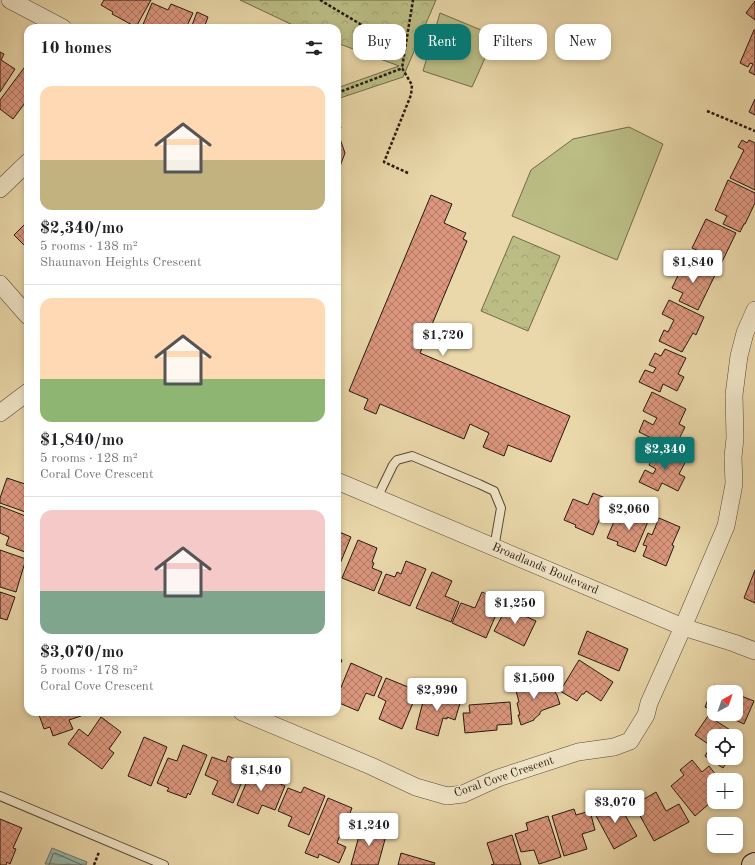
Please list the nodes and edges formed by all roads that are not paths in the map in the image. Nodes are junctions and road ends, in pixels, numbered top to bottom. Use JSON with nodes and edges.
{"nodes":[{"id":1,"x":10,"y":0,"type":"edge"},
{"id":2,"x":55,"y":24,"type":"edge"},
{"id":3,"x":24,"y":166,"type":"edge"},
{"id":4,"x":0,"y":190,"type":"edge"},
{"id":5,"x":0,"y":284,"type":"edge"},
{"id":6,"x":755,"y":310,"type":"edge"},
{"id":7,"x":24,"y":311,"type":"edge"},
{"id":8,"x":24,"y":395,"type":"edge"},
{"id":9,"x":0,"y":413,"type":"edge"},
{"id":10,"x":341,"y":483,"type":"edge"},
{"id":11,"x":377,"y":498,"type":"junction"},
{"id":12,"x":494,"y":548,"type":"junction"},
{"id":13,"x":683,"y":627,"type":"junction"},
{"id":14,"x":755,"y":651,"type":"edge"},
{"id":15,"x":252,"y":716,"type":"edge"},
{"id":16,"x":0,"y":796,"type":"edge"},
{"id":17,"x":164,"y":865,"type":"edge"}],
"edges":[{"from":1,"to":2,"type":"street"},
{"from":3,"to":4,"type":"street"},
{"from":5,"to":7,"type":"street"},
{"from":6,"to":13,"type":"street","name":"Coral Cove Crescent"},
{"from":8,"to":9,"type":"street"},
{"from":10,"to":11,"type":"street","name":"Broadlands Boulevard"},
{"from":11,"to":12,"type":"street","name":"Broadlands Boulevard"},
{"from":11,"to":12,"type":"lane"},
{"from":12,"to":13,"type":"street","name":"Broadlands Boulevard"},
{"from":13,"to":14,"type":"street","name":"Broadlands Boulevard"},
{"from":13,"to":15,"type":"street","name":"Coral Cove Crescent"},
{"from":16,"to":17,"type":"lane"}]}
